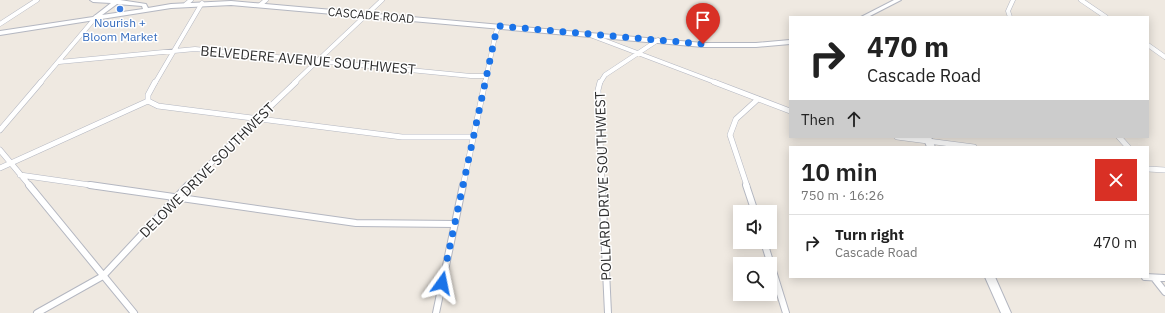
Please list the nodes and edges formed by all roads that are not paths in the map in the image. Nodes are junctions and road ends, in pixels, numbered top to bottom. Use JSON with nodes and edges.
{"nodes":[{"id":1,"x":37,"y":0,"type":"edge"},
{"id":2,"x":93,"y":0,"type":"edge"},
{"id":3,"x":266,"y":0,"type":"edge"},
{"id":4,"x":382,"y":0,"type":"edge"},
{"id":5,"x":898,"y":0,"type":"edge"},
{"id":6,"x":1013,"y":0,"type":"edge"},
{"id":7,"x":1081,"y":0,"type":"edge"},
{"id":8,"x":118,"y":1,"type":"edge"},
{"id":9,"x":188,"y":2,"type":"edge"},
{"id":10,"x":202,"y":3,"type":"junction"},
{"id":11,"x":260,"y":5,"type":"junction"},
{"id":12,"x":146,"y":9,"type":"junction"},
{"id":13,"x":367,"y":14,"type":"junction"},
{"id":14,"x":869,"y":16,"type":"edge"},
{"id":15,"x":1010,"y":16,"type":"edge"},
{"id":16,"x":1105,"y":16,"type":"edge"},
{"id":17,"x":96,"y":17,"type":"junction"},
{"id":18,"x":0,"y":24,"type":"edge"},
{"id":19,"x":499,"y":26,"type":"junction"},
{"id":20,"x":0,"y":33,"type":"edge"},
{"id":21,"x":588,"y":34,"type":"junction"},
{"id":22,"x":658,"y":40,"type":"junction"},
{"id":23,"x":789,"y":42,"type":"edge"},
{"id":24,"x":1149,"y":46,"type":"edge"},
{"id":25,"x":174,"y":51,"type":"junction"},
{"id":26,"x":638,"y":53,"type":"junction"},
{"id":27,"x":1165,"y":57,"type":"edge"},
{"id":28,"x":319,"y":60,"type":"junction"},
{"id":29,"x":59,"y":62,"type":"junction"},
{"id":30,"x":486,"y":76,"type":"junction"},
{"id":31,"x":758,"y":99,"type":"junction"},
{"id":32,"x":148,"y":101,"type":"junction"},
{"id":33,"x":789,"y":111,"type":"edge"},
{"id":34,"x":258,"y":118,"type":"junction"},
{"id":35,"x":0,"y":130,"type":"edge"},
{"id":36,"x":473,"y":137,"type":"junction"},
{"id":37,"x":903,"y":138,"type":"edge"},
{"id":38,"x":1120,"y":138,"type":"edge"},
{"id":39,"x":929,"y":142,"type":"edge"},
{"id":40,"x":965,"y":146,"type":"edge"},
{"id":41,"x":1127,"y":146,"type":"edge"},
{"id":42,"x":0,"y":150,"type":"edge"},
{"id":43,"x":11,"y":163,"type":"junction"},
{"id":44,"x":0,"y":168,"type":"edge"},
{"id":45,"x":1149,"y":168,"type":"edge"},
{"id":46,"x":1165,"y":170,"type":"edge"},
{"id":47,"x":20,"y":175,"type":"junction"},
{"id":48,"x":175,"y":197,"type":"junction"},
{"id":49,"x":753,"y":205,"type":"edge"},
{"id":50,"x":455,"y":224,"type":"junction"},
{"id":51,"x":766,"y":249,"type":"edge"},
{"id":52,"x":103,"y":276,"type":"junction"},
{"id":53,"x":1149,"y":277,"type":"edge"},
{"id":54,"x":990,"y":278,"type":"edge"},
{"id":55,"x":1154,"y":278,"type":"junction"},
{"id":56,"x":1165,"y":278,"type":"edge"},
{"id":57,"x":1165,"y":292,"type":"edge"},
{"id":58,"x":37,"y":313,"type":"edge"},
{"id":59,"x":134,"y":313,"type":"edge"},
{"id":60,"x":436,"y":313,"type":"edge"},
{"id":61,"x":608,"y":313,"type":"edge"},
{"id":62,"x":786,"y":313,"type":"edge"},
{"id":63,"x":1006,"y":313,"type":"edge"}],
"edges":[{"from":1,"to":18,"type":"street"},
{"from":2,"to":8,"type":"main road"},
{"from":3,"to":11,"type":"street"},
{"from":4,"to":13,"type":"street","name":"DELOWE DRIVE SOUTHWEST"},
{"from":5,"to":14,"type":"main road"},
{"from":6,"to":15,"type":"street"},
{"from":7,"to":16,"type":"street"},
{"from":8,"to":12,"type":"main road"},
{"from":8,"to":17,"type":"main road"},
{"from":9,"to":10,"type":"main road","name":"CASCADE ROAD"},
{"from":9,"to":12,"type":"main road","name":"CASCADE ROAD"},
{"from":10,"to":11,"type":"main road","name":"CASCADE ROAD"},
{"from":10,"to":25,"type":"street"},
{"from":11,"to":13,"type":"main road","name":"CASCADE ROAD"},
{"from":12,"to":17,"type":"main road","name":"CASCADE ROAD"},
{"from":13,"to":19,"type":"main road","name":"CASCADE ROAD"},
{"from":13,"to":28,"type":"street","name":"DELOWE DRIVE SOUTHWEST"},
{"from":17,"to":20,"type":"main road","name":"CASCADE ROAD"},
{"from":17,"to":29,"type":"street"},
{"from":19,"to":21,"type":"main road","name":"CASCADE ROAD"},
{"from":19,"to":30,"type":"street"},
{"from":21,"to":22,"type":"main road","name":"CASCADE ROAD"},
{"from":21,"to":26,"type":"street"},
{"from":22,"to":23,"type":"main road","name":"CASCADE ROAD"},
{"from":22,"to":26,"type":"street","name":"POLLARD DRIVE SOUTHWEST"},
{"from":24,"to":27,"type":"street"},
{"from":25,"to":28,"type":"street","name":"BELVEDERE AVENUE SOUTHWEST"},
{"from":25,"to":29,"type":"street","name":"BELVEDERE AVENUE SOUTHWEST"},
{"from":25,"to":32,"type":"street"},
{"from":26,"to":31,"type":"street"},
{"from":26,"to":61,"type":"street","name":"POLLARD DRIVE SOUTHWEST"},
{"from":28,"to":30,"type":"street","name":"BELVEDERE AVENUE SOUTHWEST"},
{"from":28,"to":34,"type":"street","name":"DELOWE DRIVE SOUTHWEST"},
{"from":29,"to":35,"type":"street"},
{"from":30,"to":36,"type":"street"},
{"from":31,"to":33,"type":"street"},
{"from":31,"to":49,"type":"street"},
{"from":32,"to":34,"type":"street"},
{"from":32,"to":43,"type":"street"},
{"from":34,"to":36,"type":"street"},
{"from":34,"to":48,"type":"street","name":"DELOWE DRIVE SOUTHWEST"},
{"from":36,"to":50,"type":"street"},
{"from":37,"to":39,"type":"street"},
{"from":38,"to":41,"type":"street"},
{"from":39,"to":40,"type":"street"},
{"from":42,"to":43,"type":"street"},
{"from":43,"to":44,"type":"street"},
{"from":43,"to":47,"type":"street"},
{"from":45,"to":46,"type":"street"},
{"from":47,"to":48,"type":"street"},
{"from":47,"to":52,"type":"street"},
{"from":48,"to":50,"type":"street"},
{"from":48,"to":52,"type":"street","name":"DELOWE DRIVE SOUTHWEST"},
{"from":50,"to":60,"type":"street"},
{"from":51,"to":62,"type":"street"},
{"from":52,"to":58,"type":"street","name":"DELOWE DRIVE SOUTHWEST"},
{"from":52,"to":59,"type":"street"},
{"from":53,"to":55,"type":"street"},
{"from":54,"to":63,"type":"main road"},
{"from":55,"to":56,"type":"street"},
{"from":55,"to":57,"type":"street"}]}
